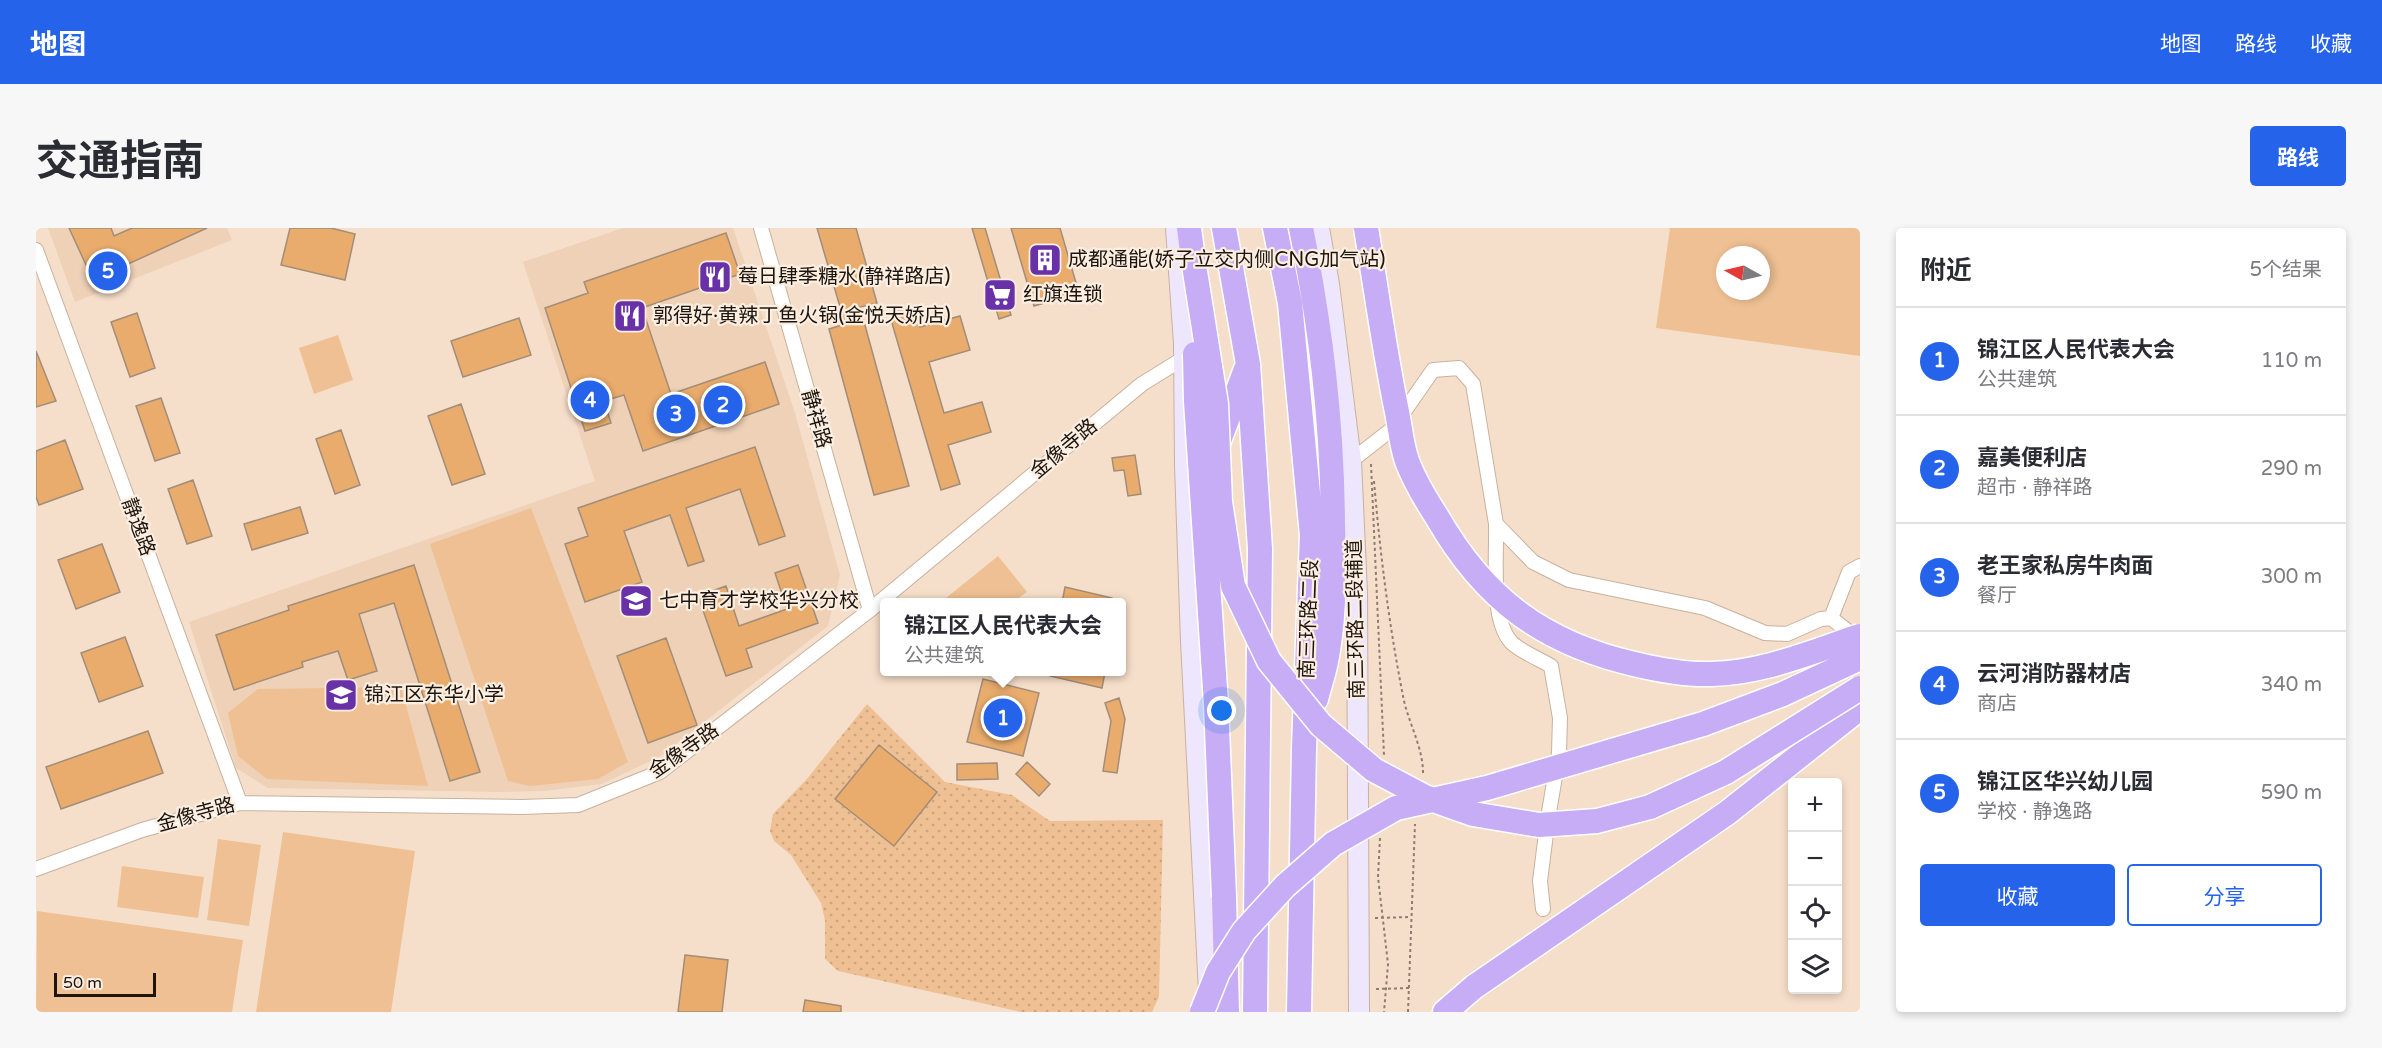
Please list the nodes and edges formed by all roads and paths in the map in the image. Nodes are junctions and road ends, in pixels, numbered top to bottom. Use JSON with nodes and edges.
{"nodes":[{"id":1,"x":761,"y":228,"type":"edge"},
{"id":2,"x":1177,"y":228,"type":"edge"},
{"id":3,"x":1189,"y":228,"type":"edge"},
{"id":4,"x":1224,"y":228,"type":"edge"},
{"id":5,"x":1275,"y":228,"type":"edge"},
{"id":6,"x":1301,"y":228,"type":"edge"},
{"id":7,"x":1319,"y":228,"type":"edge"},
{"id":8,"x":1366,"y":228,"type":"edge"},
{"id":9,"x":36,"y":250,"type":"edge"},
{"id":10,"x":1193,"y":259,"type":"junction"},
{"id":11,"x":1184,"y":358,"type":"junction"},
{"id":12,"x":1248,"y":364,"type":"junction"},
{"id":13,"x":1371,"y":446,"type":"junction"},
{"id":14,"x":1342,"y":459,"type":"junction"},
{"id":15,"x":1205,"y":475,"type":"junction"},
{"id":16,"x":1496,"y":524,"type":"junction"},
{"id":17,"x":1860,"y":566,"type":"edge"},
{"id":18,"x":884,"y":598,"type":"edge"},
{"id":19,"x":880,"y":602,"type":"edge"},
{"id":20,"x":870,"y":610,"type":"junction"},
{"id":21,"x":1831,"y":618,"type":"junction"},
{"id":22,"x":1860,"y":636,"type":"edge"},
{"id":23,"x":1860,"y":641,"type":"edge"},
{"id":24,"x":1860,"y":658,"type":"edge"},
{"id":25,"x":1860,"y":688,"type":"edge"},
{"id":26,"x":1194,"y":700,"type":"junction"},
{"id":27,"x":1860,"y":708,"type":"edge"},
{"id":28,"x":1304,"y":748,"type":"junction"},
{"id":29,"x":1384,"y":760,"type":"dead end"},
{"id":30,"x":1423,"y":780,"type":"dead end"},
{"id":31,"x":240,"y":803,"type":"junction"},
{"id":32,"x":1415,"y":822,"type":"dead end"},
{"id":33,"x":1381,"y":830,"type":"dead end"},
{"id":34,"x":36,"y":869,"type":"edge"},
{"id":35,"x":1543,"y":909,"type":"dead end"},
{"id":36,"x":1411,"y":917,"type":"junction"},
{"id":37,"x":1382,"y":918,"type":"junction"},
{"id":38,"x":1410,"y":988,"type":"junction"},
{"id":39,"x":1386,"y":989,"type":"junction"},
{"id":40,"x":1210,"y":1011,"type":"edge"},
{"id":41,"x":1255,"y":1012,"type":"edge"},
{"id":42,"x":1299,"y":1012,"type":"edge"},
{"id":43,"x":1359,"y":1012,"type":"edge"},
{"id":44,"x":1384,"y":1012,"type":"edge"},
{"id":45,"x":1408,"y":1012,"type":"edge"},
{"id":46,"x":1445,"y":1012,"type":"edge"}],
"edges":[{"from":1,"to":20,"type":"street","name":"静祥路"},
{"from":2,"to":11,"type":"main road"},
{"from":2,"to":15,"type":"main road"},
{"from":3,"to":10,"type":"highway"},
{"from":4,"to":12,"type":"highway"},
{"from":5,"to":28,"type":"highway","name":"南三环路二段"},
{"from":6,"to":14,"type":"highway"},
{"from":7,"to":14,"type":"main road","name":"南三环路二段辅道"},
{"from":8,"to":22,"type":"highway","bridge":true},
{"from":9,"to":31,"type":"street","name":"静逸路"},
{"from":10,"to":25,"type":"highway","bridge":true},
{"from":10,"to":40,"type":"highway","bridge":true},
{"from":11,"to":18,"type":"street","name":"金像寺路"},
{"from":11,"to":26,"type":"main road"},
{"from":12,"to":15,"type":"highway"},
{"from":12,"to":41,"type":"highway"},
{"from":13,"to":14,"type":"street"},
{"from":13,"to":16,"type":"street"},
{"from":13,"to":29,"type":"path"},
{"from":13,"to":30,"type":"path"},
{"from":14,"to":28,"type":"highway"},
{"from":14,"to":43,"type":"main road","name":"南三环路二段辅道"},
{"from":15,"to":26,"type":"main road"},
{"from":16,"to":21,"type":"street"},
{"from":16,"to":35,"type":"street"},
{"from":17,"to":21,"type":"street"},
{"from":19,"to":20,"type":"street","name":"金像寺路"},
{"from":20,"to":31,"type":"street","name":"金像寺路"},
{"from":21,"to":23,"type":"street"},
{"from":24,"to":40,"type":"highway","bridge":true},
{"from":26,"to":40,"type":"main road"},
{"from":27,"to":46,"type":"highway"},
{"from":28,"to":42,"type":"highway","name":"南三环路二段"},
{"from":31,"to":34,"type":"street","name":"金像寺路"},
{"from":32,"to":36,"type":"path"},
{"from":33,"to":37,"type":"path"},
{"from":36,"to":37,"type":"path"},
{"from":36,"to":38,"type":"path"},
{"from":37,"to":39,"type":"path"},
{"from":38,"to":39,"type":"path"},
{"from":38,"to":45,"type":"path"},
{"from":39,"to":44,"type":"path"}]}
